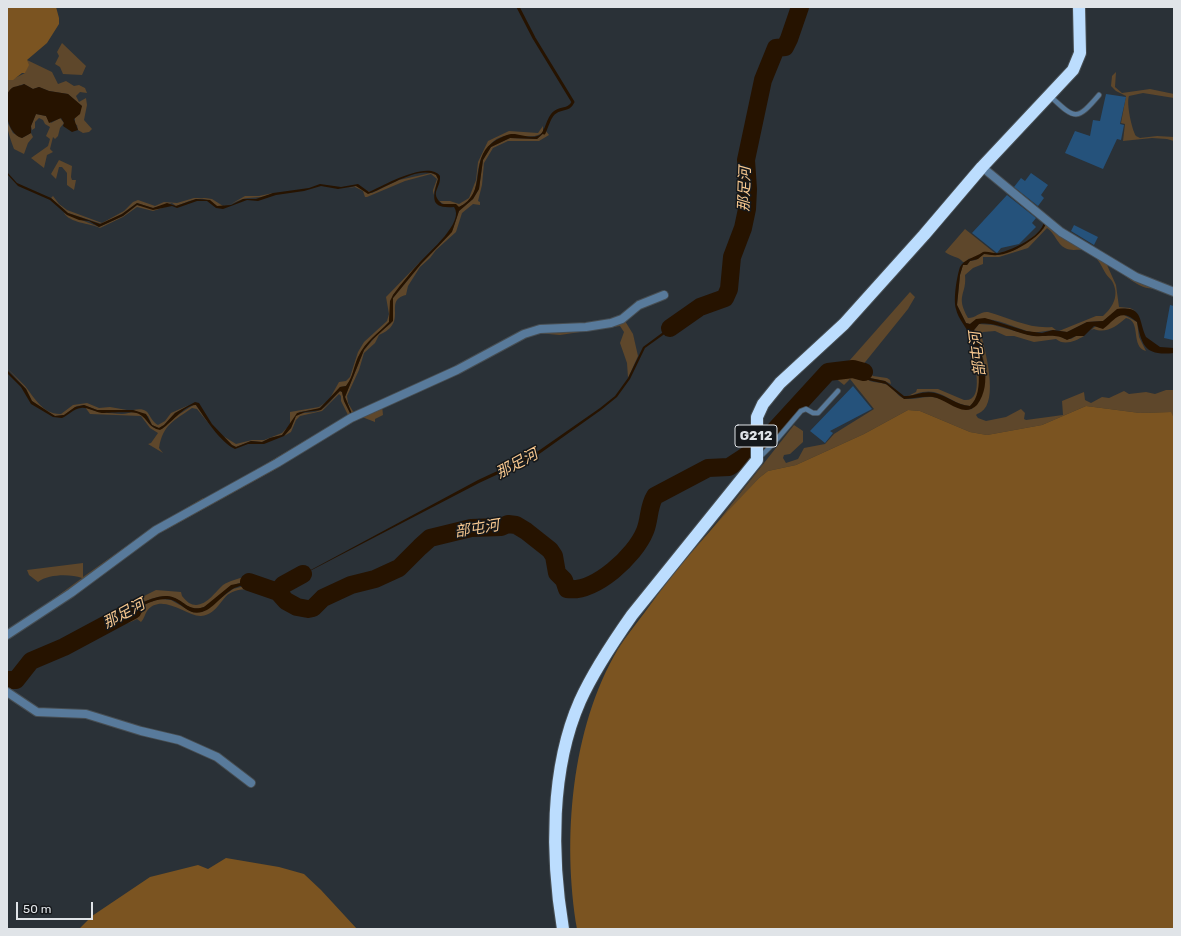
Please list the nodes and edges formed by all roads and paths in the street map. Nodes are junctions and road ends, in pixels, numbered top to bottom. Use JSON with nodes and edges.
{"nodes":[{"id":1,"x":1078,"y":7,"type":"edge"},
{"id":2,"x":1050,"y":95,"type":"junction"},
{"id":3,"x":1099,"y":95,"type":"dead end"},
{"id":4,"x":982,"y":167,"type":"junction"},
{"id":5,"x":1174,"y":292,"type":"edge"},
{"id":6,"x":664,"y":295,"type":"dead end"},
{"id":7,"x":838,"y":390,"type":"dead end"},
{"id":8,"x":757,"y":460,"type":"junction"},
{"id":9,"x":7,"y":635,"type":"edge"},
{"id":10,"x":7,"y":692,"type":"edge"},
{"id":11,"x":251,"y":783,"type":"dead end"},
{"id":12,"x":564,"y":929,"type":"edge"}],
"edges":[{"from":1,"to":2,"type":"highway","number":"G212"},
{"from":2,"to":3,"type":"lane"},
{"from":2,"to":4,"type":"highway","number":"G212"},
{"from":4,"to":5,"type":"street"},
{"from":4,"to":8,"type":"highway","number":"G212"},
{"from":6,"to":9,"type":"street"},
{"from":7,"to":8,"type":"lane"},
{"from":8,"to":12,"type":"highway","number":"G212"},
{"from":10,"to":11,"type":"street"}]}
